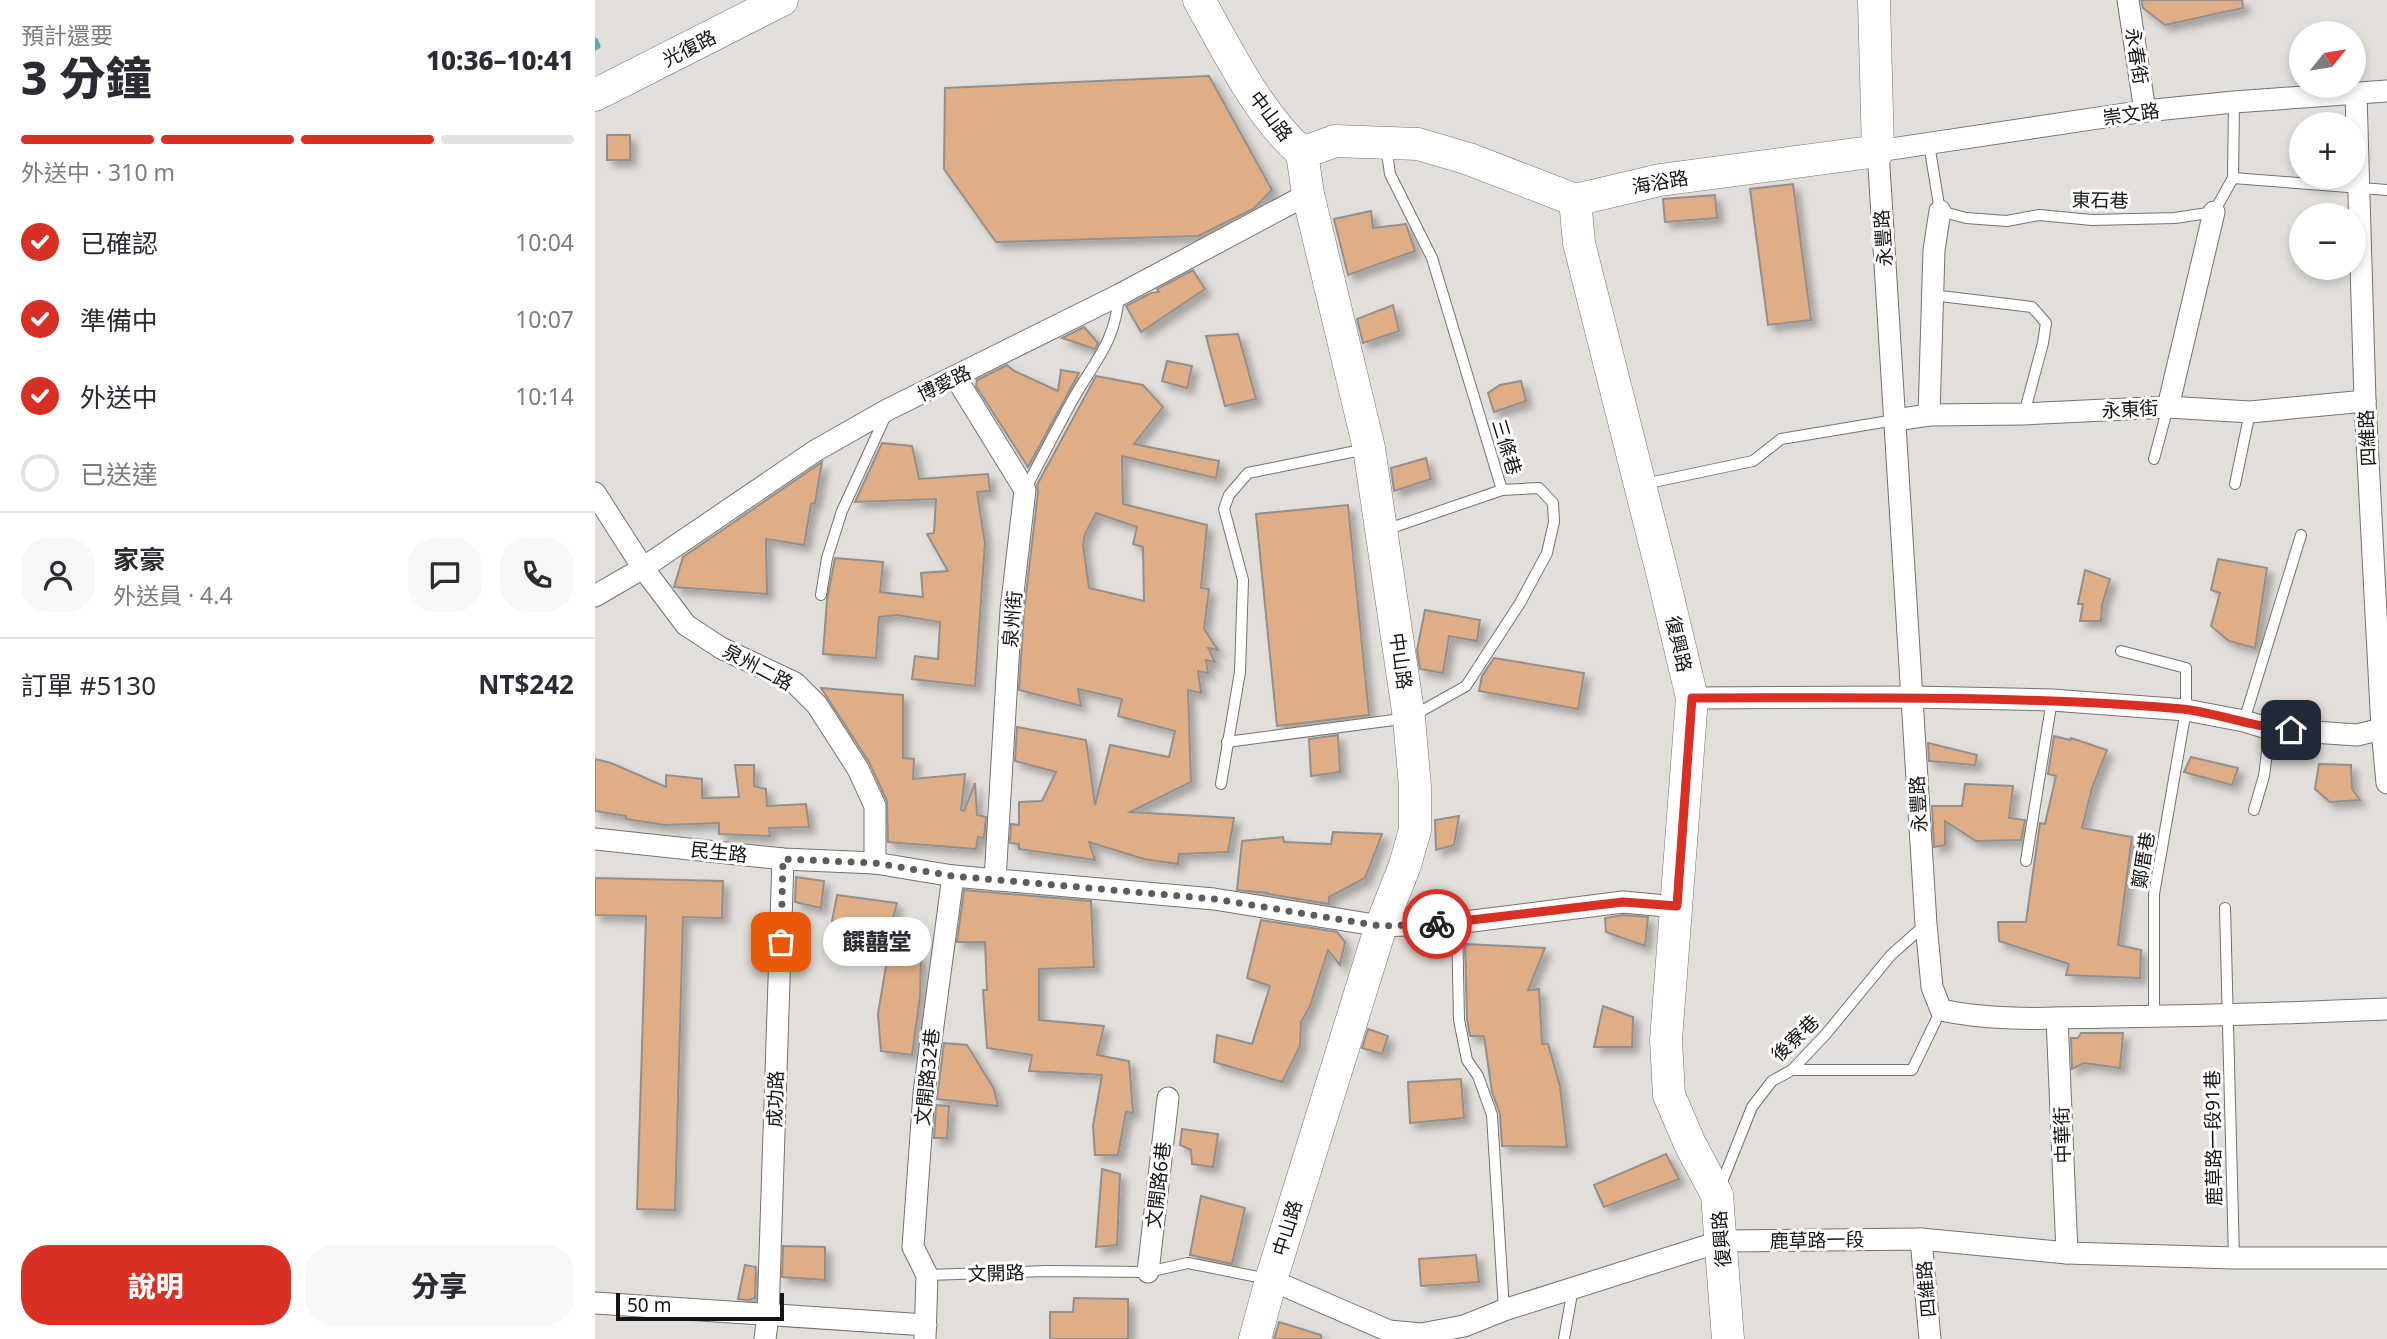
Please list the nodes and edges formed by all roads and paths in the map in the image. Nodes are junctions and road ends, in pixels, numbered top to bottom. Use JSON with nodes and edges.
{"nodes":[{"id":1,"x":782,"y":0,"type":"edge"},
{"id":2,"x":1199,"y":0,"type":"edge"},
{"id":3,"x":1874,"y":0,"type":"edge"},
{"id":4,"x":2128,"y":0,"type":"edge"},
{"id":5,"x":2387,"y":91,"type":"edge"},
{"id":6,"x":2366,"y":93,"type":"edge"},
{"id":7,"x":595,"y":95,"type":"edge"},
{"id":8,"x":2295,"y":98,"type":"edge"},
{"id":9,"x":2234,"y":102,"type":"junction"},
{"id":10,"x":2145,"y":111,"type":"junction"},
{"id":11,"x":1385,"y":143,"type":"junction"},
{"id":12,"x":1929,"y":144,"type":"junction"},
{"id":13,"x":1878,"y":151,"type":"junction"},
{"id":14,"x":1302,"y":153,"type":"junction"},
{"id":15,"x":2233,"y":178,"type":"junction"},
{"id":16,"x":2289,"y":182,"type":"edge"},
{"id":17,"x":2366,"y":188,"type":"edge"},
{"id":18,"x":2357,"y":189,"type":"edge"},
{"id":19,"x":2387,"y":190,"type":"edge"},
{"id":20,"x":1308,"y":194,"type":"junction"},
{"id":21,"x":1575,"y":200,"type":"junction"},
{"id":22,"x":1940,"y":211,"type":"junction"},
{"id":23,"x":2214,"y":212,"type":"junction"},
{"id":24,"x":1119,"y":295,"type":"junction"},
{"id":25,"x":1932,"y":295,"type":"junction"},
{"id":26,"x":956,"y":377,"type":"junction"},
{"id":27,"x":2365,"y":401,"type":"junction"},
{"id":28,"x":2168,"y":407,"type":"junction"},
{"id":29,"x":889,"y":409,"type":"junction"},
{"id":30,"x":2250,"y":412,"type":"junction"},
{"id":31,"x":2024,"y":414,"type":"junction"},
{"id":32,"x":1929,"y":415,"type":"junction"},
{"id":33,"x":1895,"y":420,"type":"junction"},
{"id":34,"x":1369,"y":448,"type":"junction"},
{"id":35,"x":2154,"y":458,"type":"dead end"},
{"id":36,"x":2235,"y":484,"type":"dead end"},
{"id":37,"x":1639,"y":485,"type":"junction"},
{"id":38,"x":1025,"y":490,"type":"junction"},
{"id":39,"x":1502,"y":490,"type":"junction"},
{"id":40,"x":595,"y":493,"type":"edge"},
{"id":41,"x":1382,"y":531,"type":"junction"},
{"id":42,"x":2301,"y":534,"type":"dead end"},
{"id":43,"x":643,"y":568,"type":"junction"},
{"id":44,"x":595,"y":596,"type":"edge"},
{"id":45,"x":821,"y":596,"type":"dead end"},
{"id":46,"x":2121,"y":651,"type":"dead end"},
{"id":47,"x":1912,"y":697,"type":"junction"},
{"id":48,"x":1692,"y":698,"type":"junction"},
{"id":49,"x":2052,"y":700,"type":"junction"},
{"id":50,"x":2186,"y":710,"type":"junction"},
{"id":51,"x":1409,"y":718,"type":"junction"},
{"id":52,"x":2244,"y":721,"type":"junction"},
{"id":53,"x":2384,"y":726,"type":"edge"},
{"id":54,"x":2270,"y":729,"type":"junction"},
{"id":55,"x":1227,"y":742,"type":"junction"},
{"id":56,"x":2387,"y":783,"type":"edge"},
{"id":57,"x":1221,"y":784,"type":"dead end"},
{"id":58,"x":2254,"y":810,"type":"dead end"},
{"id":59,"x":595,"y":839,"type":"edge"},
{"id":60,"x":783,"y":859,"type":"junction"},
{"id":61,"x":2026,"y":861,"type":"dead end"},
{"id":62,"x":875,"y":863,"type":"junction"},
{"id":63,"x":953,"y":876,"type":"junction"},
{"id":64,"x":995,"y":880,"type":"junction"},
{"id":65,"x":1677,"y":906,"type":"junction"},
{"id":66,"x":2225,"y":908,"type":"dead end"},
{"id":67,"x":1457,"y":923,"type":"junction"},
{"id":68,"x":1926,"y":924,"type":"junction"},
{"id":69,"x":1381,"y":926,"type":"junction"},
{"id":70,"x":2387,"y":1009,"type":"edge"},
{"id":71,"x":1941,"y":1010,"type":"junction"},
{"id":72,"x":2228,"y":1016,"type":"junction"},
{"id":73,"x":2154,"y":1017,"type":"junction"},
{"id":74,"x":2057,"y":1018,"type":"junction"},
{"id":75,"x":1792,"y":1070,"type":"junction"},
{"id":76,"x":1168,"y":1098,"type":"dead end"},
{"id":77,"x":1717,"y":1195,"type":"junction"},
{"id":78,"x":1921,"y":1239,"type":"junction"},
{"id":79,"x":1721,"y":1241,"type":"junction"},
{"id":80,"x":2067,"y":1253,"type":"junction"},
{"id":81,"x":2234,"y":1258,"type":"junction"},
{"id":82,"x":2387,"y":1258,"type":"edge"},
{"id":83,"x":1148,"y":1272,"type":"junction"},
{"id":84,"x":927,"y":1275,"type":"junction"},
{"id":85,"x":1271,"y":1280,"type":"junction"},
{"id":86,"x":1573,"y":1288,"type":"junction"},
{"id":87,"x":595,"y":1303,"type":"edge"},
{"id":88,"x":1504,"y":1310,"type":"junction"},
{"id":89,"x":768,"y":1316,"type":"junction"},
{"id":90,"x":925,"y":1332,"type":"edge"},
{"id":91,"x":1421,"y":1337,"type":"edge"},
{"id":92,"x":765,"y":1339,"type":"edge"},
{"id":93,"x":1255,"y":1339,"type":"edge"},
{"id":94,"x":1564,"y":1339,"type":"edge"},
{"id":95,"x":1728,"y":1339,"type":"edge"},
{"id":96,"x":1930,"y":1339,"type":"edge"}],
"edges":[{"from":1,"to":7,"type":"street","name":"光復路"},
{"from":2,"to":14,"type":"street","name":"中山路"},
{"from":3,"to":13,"type":"street"},
{"from":4,"to":10,"type":"street","name":"永春街"},
{"from":5,"to":6,"type":"street","name":"崇文路"},
{"from":8,"to":9,"type":"street","name":"崇文路"},
{"from":9,"to":10,"type":"street","name":"崇文路"},
{"from":9,"to":15,"type":"lane"},
{"from":10,"to":12,"type":"street","name":"崇文路"},
{"from":11,"to":14,"type":"street"},
{"from":11,"to":21,"type":"street"},
{"from":11,"to":39,"type":"lane","name":"三條巷"},
{"from":12,"to":13,"type":"street","name":"崇文路"},
{"from":12,"to":22,"type":"lane"},
{"from":13,"to":21,"type":"street","name":"海浴路"},
{"from":13,"to":33,"type":"street","name":"永豐路"},
{"from":14,"to":20,"type":"street","name":"中山路"},
{"from":15,"to":16,"type":"lane"},
{"from":15,"to":23,"type":"lane"},
{"from":17,"to":19,"type":"lane"},
{"from":18,"to":27,"type":"street","name":"四維路"},
{"from":20,"to":24,"type":"street","name":"博愛路"},
{"from":20,"to":34,"type":"street","name":"中山路"},
{"from":21,"to":37,"type":"street","name":"復興路"},
{"from":22,"to":23,"type":"lane","name":"東石巷"},
{"from":22,"to":25,"type":"street"},
{"from":23,"to":28,"type":"street"},
{"from":24,"to":26,"type":"street","name":"博愛路"},
{"from":24,"to":38,"type":"lane"},
{"from":25,"to":31,"type":"lane"},
{"from":25,"to":32,"type":"street"},
{"from":26,"to":29,"type":"street","name":"博愛路"},
{"from":26,"to":38,"type":"street"},
{"from":27,"to":30,"type":"street","name":"永東街"},
{"from":27,"to":53,"type":"street","name":"四維路"},
{"from":28,"to":30,"type":"street","name":"永東街"},
{"from":28,"to":31,"type":"street","name":"永東街"},
{"from":28,"to":35,"type":"lane"},
{"from":29,"to":43,"type":"street","name":"博愛路"},
{"from":29,"to":45,"type":"lane"},
{"from":30,"to":36,"type":"lane"},
{"from":31,"to":32,"type":"street","name":"永東街"},
{"from":32,"to":33,"type":"street","name":"永東街"},
{"from":33,"to":37,"type":"lane"},
{"from":33,"to":47,"type":"street","name":"永豐路"},
{"from":34,"to":41,"type":"street","name":"中山路"},
{"from":34,"to":55,"type":"lane"},
{"from":37,"to":48,"type":"street","name":"復興路"},
{"from":38,"to":64,"type":"street","name":"泉州街"},
{"from":39,"to":41,"type":"lane"},
{"from":39,"to":51,"type":"lane","name":"三條巷"},
{"from":40,"to":43,"type":"street","name":"泉州二路"},
{"from":41,"to":51,"type":"street","name":"中山路"},
{"from":42,"to":52,"type":"lane"},
{"from":43,"to":44,"type":"street","name":"博愛路"},
{"from":43,"to":62,"type":"street","name":"泉州二路"},
{"from":46,"to":50,"type":"lane","name":"鄭厝巷"},
{"from":47,"to":48,"type":"street"},
{"from":47,"to":49,"type":"street"},
{"from":47,"to":68,"type":"street","name":"永豐路"},
{"from":48,"to":65,"type":"street","name":"復興路"},
{"from":49,"to":50,"type":"street"},
{"from":49,"to":61,"type":"lane"},
{"from":50,"to":52,"type":"street"},
{"from":50,"to":73,"type":"lane","name":"鄭厝巷"},
{"from":51,"to":55,"type":"lane"},
{"from":51,"to":69,"type":"street","name":"中山路"},
{"from":52,"to":54,"type":"street"},
{"from":53,"to":54,"type":"street"},
{"from":53,"to":56,"type":"street","name":"四維路"},
{"from":54,"to":58,"type":"lane"},
{"from":55,"to":57,"type":"lane"},
{"from":59,"to":60,"type":"street","name":"民生路"},
{"from":60,"to":62,"type":"street","name":"民生路"},
{"from":60,"to":89,"type":"street","name":"成功路"},
{"from":62,"to":63,"type":"street","name":"民生路"},
{"from":63,"to":64,"type":"street","name":"民生路"},
{"from":63,"to":84,"type":"street","name":"文開路32巷"},
{"from":64,"to":69,"type":"street","name":"民生路"},
{"from":65,"to":67,"type":"street","name":"民生路"},
{"from":65,"to":77,"type":"street","name":"復興路"},
{"from":66,"to":72,"type":"lane","name":"鹿草路一段91巷"},
{"from":67,"to":69,"type":"street","name":"民生路"},
{"from":67,"to":88,"type":"lane"},
{"from":68,"to":71,"type":"street","name":"永豐路"},
{"from":68,"to":75,"type":"lane","name":"後寮巷"},
{"from":69,"to":85,"type":"street","name":"中山路"},
{"from":70,"to":72,"type":"street"},
{"from":71,"to":74,"type":"street"},
{"from":71,"to":75,"type":"lane"},
{"from":72,"to":73,"type":"street"},
{"from":72,"to":81,"type":"lane","name":"鹿草路一段91巷"},
{"from":73,"to":74,"type":"street"},
{"from":74,"to":80,"type":"street","name":"中華街"},
{"from":75,"to":77,"type":"lane","name":"後寮巷"},
{"from":76,"to":83,"type":"street","name":"文開路6巷"},
{"from":77,"to":79,"type":"street","name":"復興路"},
{"from":78,"to":79,"type":"street","name":"鹿草路一段"},
{"from":78,"to":80,"type":"street","name":"鹿草路一段"},
{"from":78,"to":96,"type":"street","name":"四維路"},
{"from":79,"to":86,"type":"street","name":"鹿草路一段"},
{"from":79,"to":95,"type":"street","name":"復興路"},
{"from":80,"to":81,"type":"street","name":"鹿草路一段"},
{"from":81,"to":82,"type":"street","name":"鹿草路一段"},
{"from":83,"to":84,"type":"lane","name":"文開路"},
{"from":83,"to":85,"type":"lane","name":"文開路"},
{"from":84,"to":90,"type":"street"},
{"from":85,"to":91,"type":"street","name":"鹿草路一段"},
{"from":85,"to":93,"type":"street","name":"中山路"},
{"from":86,"to":88,"type":"street","name":"鹿草路一段"},
{"from":86,"to":94,"type":"lane"},
{"from":87,"to":89,"type":"street"},
{"from":88,"to":91,"type":"street","name":"鹿草路一段"},
{"from":89,"to":90,"type":"street"},
{"from":89,"to":92,"type":"street","name":"成功路"}]}
